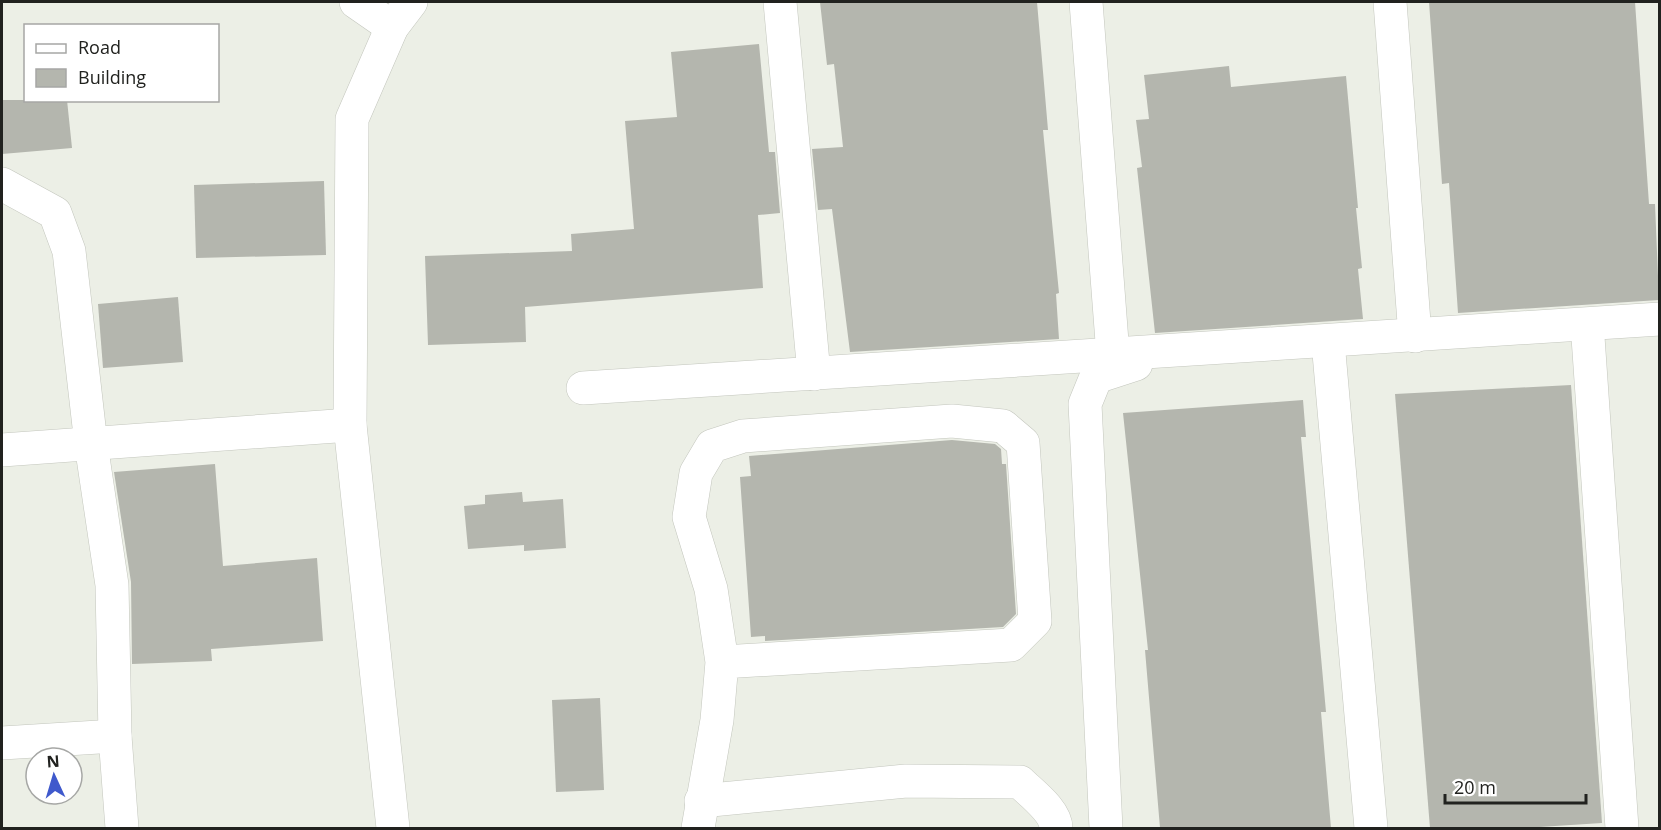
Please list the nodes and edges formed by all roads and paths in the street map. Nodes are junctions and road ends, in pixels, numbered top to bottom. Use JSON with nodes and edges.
{"nodes":[{"id":1,"x":356,"y":2,"type":"edge"},
{"id":2,"x":780,"y":2,"type":"edge"},
{"id":3,"x":1086,"y":2,"type":"edge"},
{"id":4,"x":1390,"y":2,"type":"edge"},
{"id":5,"x":401,"y":14,"type":"edge"},
{"id":6,"x":2,"y":184,"type":"edge"},
{"id":7,"x":1659,"y":319,"type":"edge"},
{"id":8,"x":1659,"y":332,"type":"edge"},
{"id":9,"x":1415,"y":336,"type":"junction"},
{"id":10,"x":1588,"y":337,"type":"junction"},
{"id":11,"x":1329,"y":352,"type":"junction"},
{"id":12,"x":1113,"y":355,"type":"junction"},
{"id":13,"x":814,"y":374,"type":"junction"},
{"id":14,"x":583,"y":388,"type":"dead end"},
{"id":15,"x":350,"y":425,"type":"junction"},
{"id":16,"x":91,"y":444,"type":"junction"},
{"id":17,"x":2,"y":450,"type":"edge"},
{"id":18,"x":722,"y":662,"type":"junction"},
{"id":19,"x":115,"y":736,"type":"junction"},
{"id":20,"x":2,"y":743,"type":"edge"},
{"id":21,"x":699,"y":815,"type":"edge"},
{"id":22,"x":122,"y":828,"type":"edge"},
{"id":23,"x":393,"y":828,"type":"edge"},
{"id":24,"x":1056,"y":828,"type":"edge"},
{"id":25,"x":1106,"y":828,"type":"edge"},
{"id":26,"x":1371,"y":828,"type":"edge"},
{"id":27,"x":1622,"y":828,"type":"edge"}],
"edges":[{"from":1,"to":5,"type":"street"},
{"from":2,"to":13,"type":"street"},
{"from":3,"to":12,"type":"street"},
{"from":4,"to":9,"type":"street"},
{"from":5,"to":15,"type":"street"},
{"from":6,"to":16,"type":"street"},
{"from":7,"to":9,"type":"street"},
{"from":8,"to":10,"type":"street"},
{"from":9,"to":12,"type":"street"},
{"from":10,"to":11,"type":"street"},
{"from":10,"to":27,"type":"street"},
{"from":11,"to":25,"type":"street"},
{"from":11,"to":26,"type":"street"},
{"from":12,"to":13,"type":"street"},
{"from":13,"to":14,"type":"street"},
{"from":15,"to":16,"type":"street"},
{"from":15,"to":23,"type":"street"},
{"from":16,"to":17,"type":"street"},
{"from":16,"to":19,"type":"street"},
{"from":18,"to":18,"type":"street"},
{"from":18,"to":21,"type":"street"},
{"from":19,"to":20,"type":"street"},
{"from":19,"to":22,"type":"street"},
{"from":21,"to":24,"type":"street"}]}
